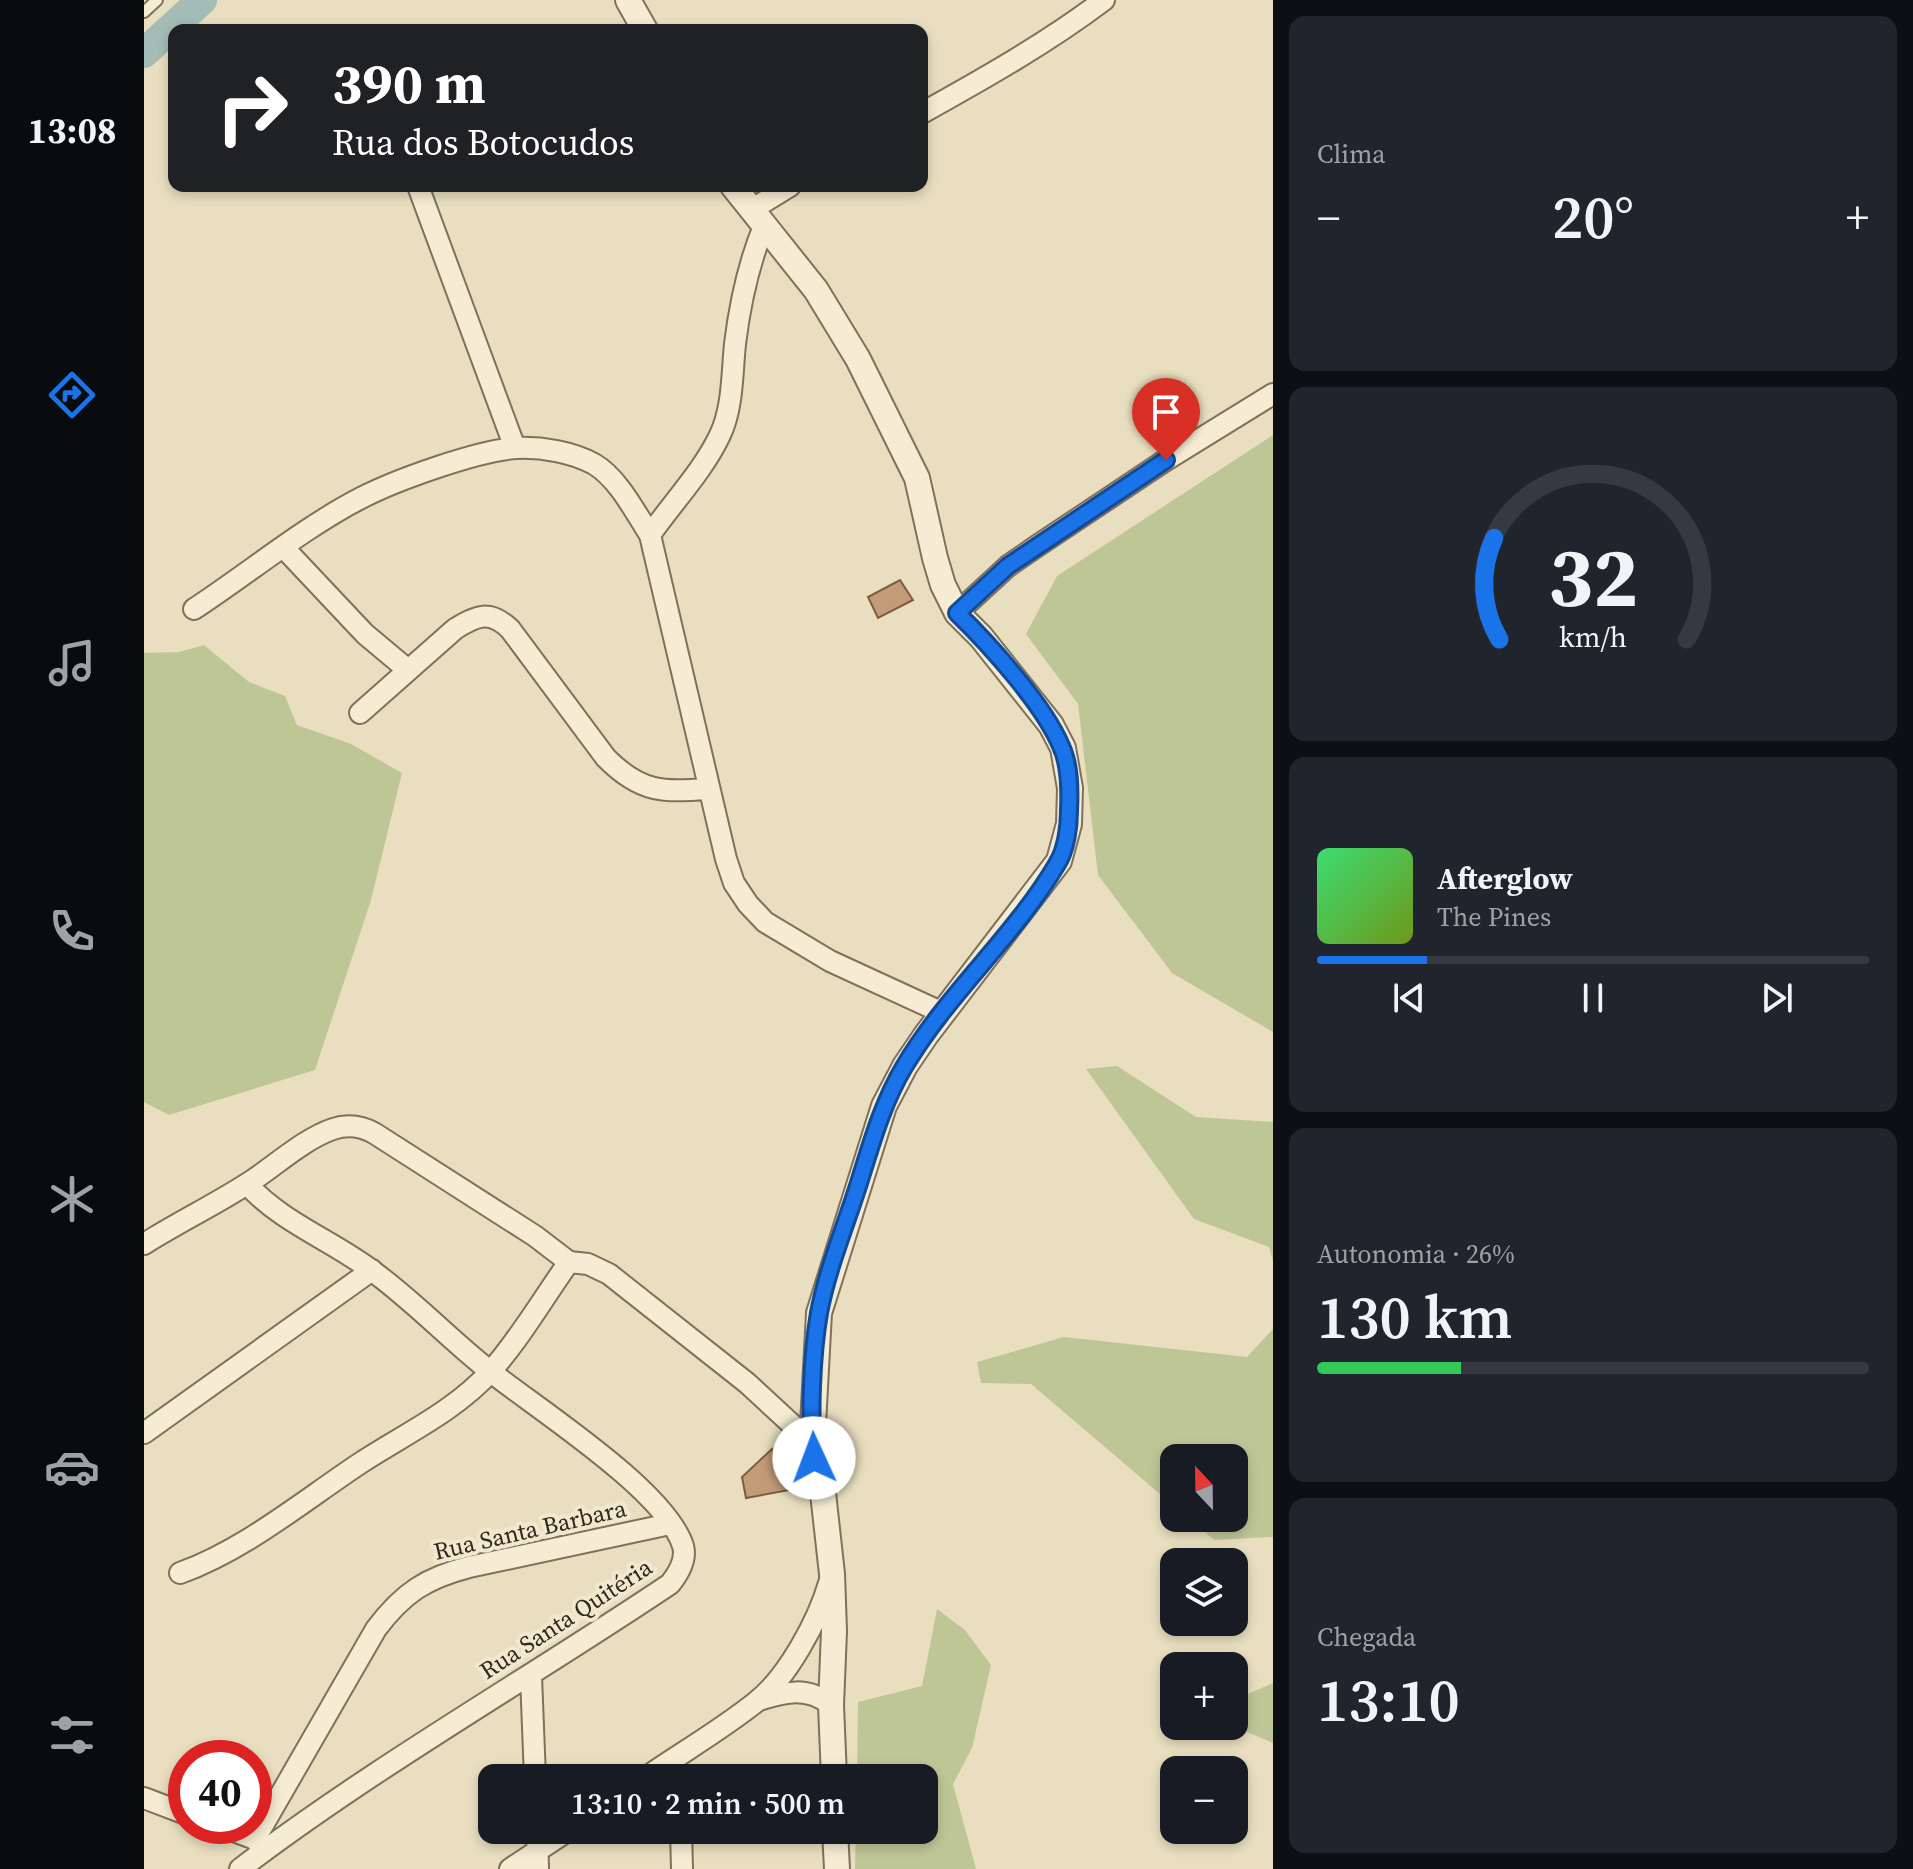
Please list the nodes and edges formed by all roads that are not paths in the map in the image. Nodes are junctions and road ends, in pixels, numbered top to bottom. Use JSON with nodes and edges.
{"nodes":[{"id":1,"x":157,"y":0,"type":"edge"},
{"id":2,"x":628,"y":0,"type":"edge"},
{"id":3,"x":1104,"y":0,"type":"edge"},
{"id":4,"x":144,"y":12,"type":"edge"},
{"id":5,"x":642,"y":24,"type":"edge"},
{"id":6,"x":928,"y":110,"type":"edge"},
{"id":7,"x":420,"y":192,"type":"edge"},
{"id":8,"x":738,"y":192,"type":"edge"},
{"id":9,"x":784,"y":192,"type":"edge"},
{"id":10,"x":757,"y":218,"type":"junction"},
{"id":11,"x":1273,"y":394,"type":"edge"},
{"id":12,"x":515,"y":448,"type":"junction"},
{"id":13,"x":650,"y":535,"type":"junction"},
{"id":14,"x":284,"y":548,"type":"junction"},
{"id":15,"x":194,"y":609,"type":"dead end"},
{"id":16,"x":957,"y":613,"type":"junction"},
{"id":17,"x":408,"y":670,"type":"junction"},
{"id":18,"x":360,"y":713,"type":"dead end"},
{"id":19,"x":709,"y":789,"type":"junction"},
{"id":20,"x":943,"y":1013,"type":"junction"},
{"id":21,"x":247,"y":1184,"type":"junction"},
{"id":22,"x":144,"y":1244,"type":"edge"},
{"id":23,"x":569,"y":1262,"type":"junction"},
{"id":24,"x":372,"y":1270,"type":"junction"},
{"id":25,"x":490,"y":1372,"type":"junction"},
{"id":26,"x":144,"y":1433,"type":"edge"},
{"id":27,"x":812,"y":1443,"type":"junction"},
{"id":28,"x":670,"y":1524,"type":"junction"},
{"id":29,"x":180,"y":1573,"type":"dead end"},
{"id":30,"x":832,"y":1574,"type":"junction"},
{"id":31,"x":531,"y":1676,"type":"junction"},
{"id":32,"x":759,"y":1700,"type":"junction"},
{"id":33,"x":831,"y":1705,"type":"junction"},
{"id":34,"x":679,"y":1755,"type":"junction"},
{"id":35,"x":534,"y":1764,"type":"edge"},
{"id":36,"x":666,"y":1764,"type":"edge"},
{"id":37,"x":679,"y":1764,"type":"edge"},
{"id":38,"x":833,"y":1764,"type":"edge"},
{"id":39,"x":144,"y":1798,"type":"edge"},
{"id":40,"x":168,"y":1807,"type":"edge"},
{"id":41,"x":555,"y":1844,"type":"edge"},
{"id":42,"x":681,"y":1844,"type":"edge"},
{"id":43,"x":836,"y":1844,"type":"edge"},
{"id":44,"x":260,"y":1845,"type":"junction"},
{"id":45,"x":538,"y":1860,"type":"edge"},
{"id":46,"x":240,"y":1869,"type":"edge"},
{"id":47,"x":510,"y":1869,"type":"edge"},
{"id":48,"x":682,"y":1869,"type":"edge"},
{"id":49,"x":837,"y":1869,"type":"edge"}],
"edges":[{"from":1,"to":4,"type":"lane"},
{"from":2,"to":5,"type":"street"},
{"from":3,"to":6,"type":"street"},
{"from":7,"to":12,"type":"street"},
{"from":8,"to":10,"type":"street"},
{"from":9,"to":10,"type":"street"},
{"from":10,"to":13,"type":"street"},
{"from":10,"to":16,"type":"street"},
{"from":11,"to":16,"type":"street"},
{"from":12,"to":13,"type":"street"},
{"from":12,"to":14,"type":"street"},
{"from":13,"to":19,"type":"street"},
{"from":14,"to":15,"type":"street"},
{"from":14,"to":17,"type":"street"},
{"from":16,"to":20,"type":"street"},
{"from":17,"to":18,"type":"street"},
{"from":17,"to":19,"type":"street"},
{"from":19,"to":20,"type":"street"},
{"from":20,"to":27,"type":"street"},
{"from":21,"to":22,"type":"street"},
{"from":21,"to":23,"type":"street"},
{"from":21,"to":24,"type":"street","name":"Rua Santa Quitéria"},
{"from":23,"to":25,"type":"street"},
{"from":23,"to":27,"type":"street"},
{"from":24,"to":25,"type":"street","name":"Rua Santa Quitéria"},
{"from":24,"to":26,"type":"street"},
{"from":25,"to":28,"type":"street","name":"Rua Santa Quitéria"},
{"from":25,"to":29,"type":"street"},
{"from":27,"to":30,"type":"street"},
{"from":28,"to":31,"type":"street","name":"Rua Santa Quitéria"},
{"from":28,"to":44,"type":"street","name":"Rua Santa Barbara"},
{"from":30,"to":32,"type":"street"},
{"from":30,"to":33,"type":"street"},
{"from":31,"to":35,"type":"street"},
{"from":31,"to":44,"type":"street","name":"Rua Santa Quitéria"},
{"from":32,"to":33,"type":"street"},
{"from":32,"to":34,"type":"street"},
{"from":33,"to":38,"type":"street"},
{"from":34,"to":36,"type":"street"},
{"from":34,"to":37,"type":"street"},
{"from":39,"to":40,"type":"street"},
{"from":41,"to":45,"type":"street"},
{"from":42,"to":48,"type":"street"},
{"from":43,"to":49,"type":"street"},
{"from":44,"to":46,"type":"street","name":"Rua Santa Quitéria"},
{"from":45,"to":47,"type":"street"}]}
